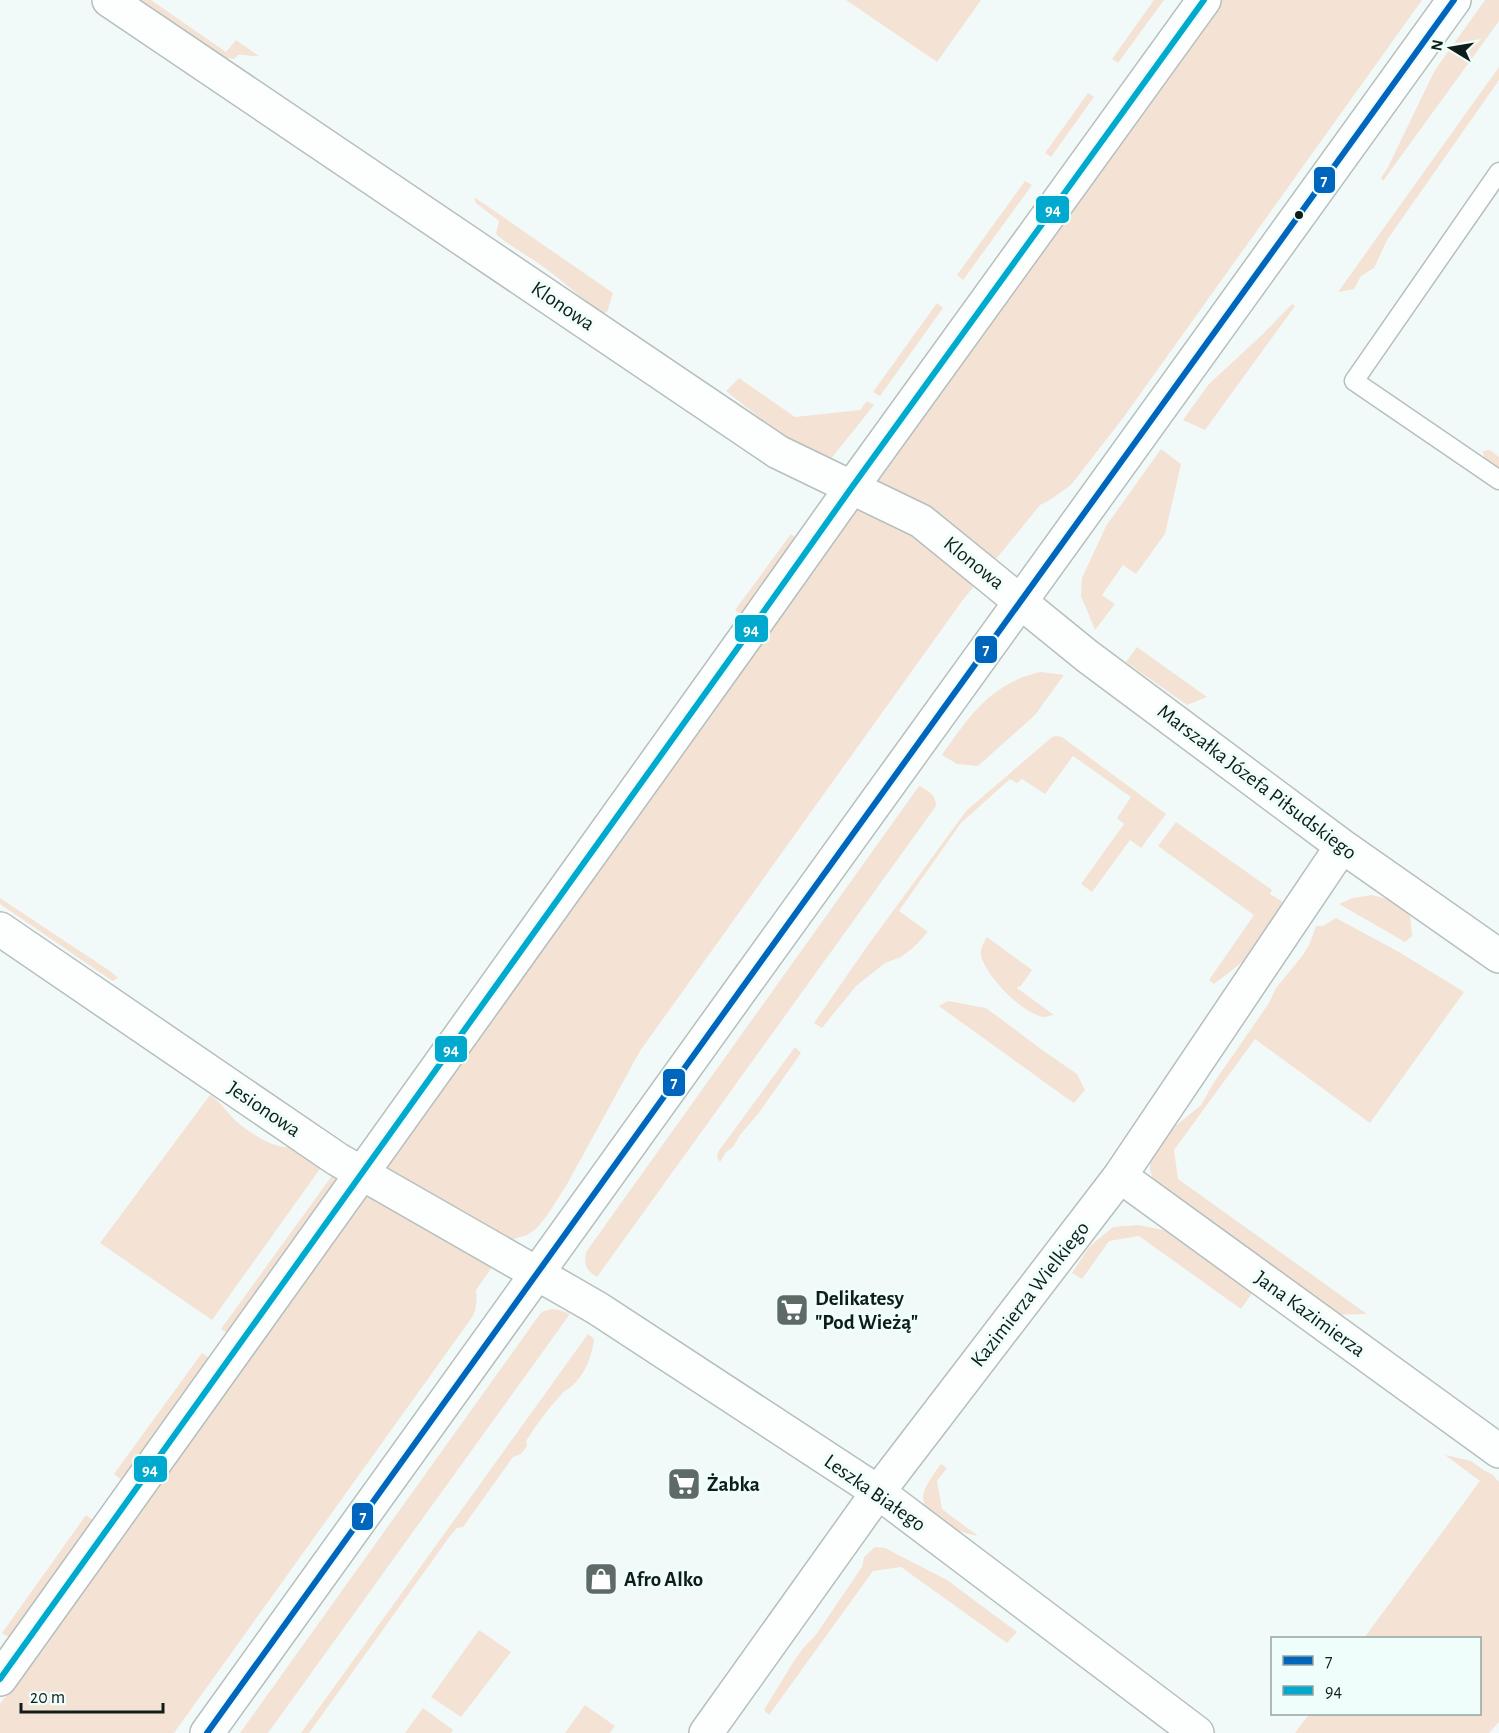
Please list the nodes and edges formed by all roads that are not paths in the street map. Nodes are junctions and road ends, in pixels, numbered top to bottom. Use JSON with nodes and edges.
{"nodes":[{"id":1,"x":110,"y":0,"type":"edge"},
{"id":2,"x":1204,"y":0,"type":"edge"},
{"id":3,"x":1454,"y":0,"type":"edge"},
{"id":4,"x":1499,"y":172,"type":"edge"},
{"id":5,"x":1499,"y":480,"type":"edge"},
{"id":6,"x":852,"y":487,"type":"junction"},
{"id":7,"x":1021,"y":602,"type":"junction"},
{"id":8,"x":1342,"y":846,"type":"junction"},
{"id":9,"x":0,"y":929,"type":"edge"},
{"id":10,"x":1499,"y":956,"type":"edge"},
{"id":11,"x":362,"y":1174,"type":"junction"},
{"id":12,"x":1120,"y":1176,"type":"junction"},
{"id":13,"x":538,"y":1274,"type":"junction"},
{"id":14,"x":1499,"y":1451,"type":"edge"},
{"id":15,"x":878,"y":1492,"type":"junction"},
{"id":16,"x":0,"y":1679,"type":"edge"},
{"id":17,"x":207,"y":1733,"type":"edge"},
{"id":18,"x":706,"y":1733,"type":"edge"},
{"id":19,"x":1197,"y":1733,"type":"edge"}],
"edges":[{"from":1,"to":6,"type":"street","name":"Klonowa"},
{"from":2,"to":6,"type":"street"},
{"from":3,"to":7,"type":"street"},
{"from":4,"to":5,"type":"lane"},
{"from":6,"to":7,"type":"street","name":"Klonowa"},
{"from":6,"to":11,"type":"street"},
{"from":7,"to":8,"type":"street","name":"Marszałka Józefa Piłsudskiego"},
{"from":7,"to":13,"type":"street"},
{"from":8,"to":10,"type":"street","name":"Marszałka Józefa Piłsudskiego"},
{"from":8,"to":12,"type":"street","name":"Kazimierza Wielkiego"},
{"from":9,"to":11,"type":"street","name":"Jesionowa"},
{"from":11,"to":13,"type":"street","name":"Jesionowa"},
{"from":11,"to":16,"type":"street"},
{"from":12,"to":14,"type":"street","name":"Jana Kazimierza"},
{"from":12,"to":15,"type":"street","name":"Kazimierza Wielkiego"},
{"from":13,"to":15,"type":"street","name":"Leszka Białego"},
{"from":13,"to":17,"type":"street"},
{"from":15,"to":18,"type":"street","name":"Kazimierza Wielkiego"},
{"from":15,"to":19,"type":"street","name":"Leszka Białego"}]}
